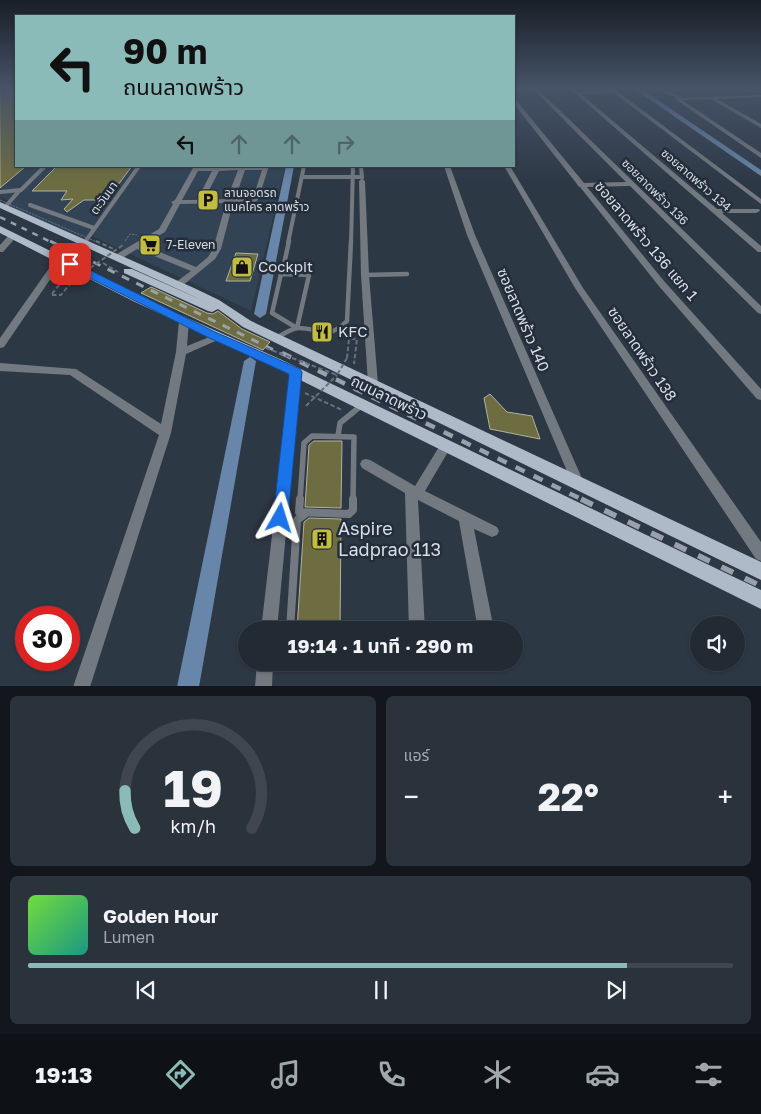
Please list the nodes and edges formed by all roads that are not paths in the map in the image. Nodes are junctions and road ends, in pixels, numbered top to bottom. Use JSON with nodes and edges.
{"nodes":[{"id":1,"x":529,"y":120,"type":"edge"},
{"id":2,"x":567,"y":120,"type":"edge"},
{"id":3,"x":609,"y":120,"type":"edge"},
{"id":4,"x":653,"y":120,"type":"edge"},
{"id":5,"x":709,"y":120,"type":"edge"},
{"id":6,"x":761,"y":156,"type":"edge"},
{"id":7,"x":44,"y":167,"type":"edge"},
{"id":8,"x":138,"y":167,"type":"edge"},
{"id":9,"x":242,"y":167,"type":"edge"},
{"id":10,"x":266,"y":167,"type":"edge"},
{"id":11,"x":304,"y":167,"type":"edge"},
{"id":12,"x":352,"y":167,"type":"edge"},
{"id":13,"x":362,"y":167,"type":"edge"},
{"id":14,"x":448,"y":167,"type":"edge"},
{"id":15,"x":508,"y":167,"type":"edge"},
{"id":16,"x":196,"y":168,"type":"edge"},
{"id":17,"x":217,"y":168,"type":"edge"},
{"id":18,"x":302,"y":177,"type":"junction"},
{"id":19,"x":353,"y":177,"type":"junction"},
{"id":20,"x":362,"y":179,"type":"junction"},
{"id":21,"x":632,"y":184,"type":"junction"},
{"id":22,"x":580,"y":185,"type":"junction"},
{"id":23,"x":21,"y":190,"type":"junction"},
{"id":24,"x":0,"y":192,"type":"edge"},
{"id":25,"x":175,"y":202,"type":"junction"},
{"id":26,"x":200,"y":202,"type":"junction"},
{"id":27,"x":230,"y":202,"type":"junction"},
{"id":28,"x":761,"y":202,"type":"edge"},
{"id":29,"x":1,"y":205,"type":"edge"},
{"id":30,"x":30,"y":205,"type":"dead end"},
{"id":31,"x":715,"y":211,"type":"junction"},
{"id":32,"x":756,"y":211,"type":"dead end"},
{"id":33,"x":0,"y":222,"type":"edge"},
{"id":34,"x":94,"y":228,"type":"junction"},
{"id":35,"x":6,"y":232,"type":"edge"},
{"id":36,"x":85,"y":242,"type":"junction"},
{"id":37,"x":138,"y":246,"type":"junction"},
{"id":38,"x":0,"y":250,"type":"edge"},
{"id":39,"x":761,"y":250,"type":"edge"},
{"id":40,"x":118,"y":254,"type":"junction"},
{"id":41,"x":60,"y":259,"type":"junction"},
{"id":42,"x":283,"y":269,"type":"dead end"},
{"id":43,"x":198,"y":270,"type":"junction"},
{"id":44,"x":407,"y":274,"type":"dead end"},
{"id":45,"x":364,"y":275,"type":"junction"},
{"id":46,"x":179,"y":284,"type":"junction"},
{"id":47,"x":761,"y":311,"type":"edge"},
{"id":48,"x":184,"y":321,"type":"junction"},
{"id":49,"x":246,"y":324,"type":"junction"},
{"id":50,"x":297,"y":328,"type":"junction"},
{"id":51,"x":216,"y":337,"type":"junction"},
{"id":52,"x":276,"y":338,"type":"junction"},
{"id":53,"x":0,"y":345,"type":"edge"},
{"id":54,"x":180,"y":352,"type":"junction"},
{"id":55,"x":277,"y":363,"type":"junction"},
{"id":56,"x":0,"y":367,"type":"edge"},
{"id":57,"x":296,"y":372,"type":"junction"},
{"id":58,"x":373,"y":384,"type":"junction"},
{"id":59,"x":761,"y":396,"type":"edge"},
{"id":60,"x":357,"y":409,"type":"junction"},
{"id":61,"x":164,"y":433,"type":"junction"},
{"id":62,"x":338,"y":436,"type":"junction"},
{"id":63,"x":446,"y":445,"type":"junction"},
{"id":64,"x":366,"y":464,"type":"dead end"},
{"id":65,"x":578,"y":483,"type":"junction"},
{"id":66,"x":414,"y":491,"type":"junction"},
{"id":67,"x":306,"y":514,"type":"junction"},
{"id":68,"x":465,"y":518,"type":"junction"},
{"id":69,"x":492,"y":531,"type":"dead end"},
{"id":70,"x":761,"y":554,"type":"edge"},
{"id":71,"x":761,"y":571,"type":"edge"},
{"id":72,"x":761,"y":600,"type":"edge"},
{"id":73,"x":269,"y":621,"type":"edge"},
{"id":74,"x":291,"y":621,"type":"edge"},
{"id":75,"x":417,"y":621,"type":"edge"},
{"id":76,"x":484,"y":621,"type":"edge"},
{"id":77,"x":264,"y":671,"type":"edge"},
{"id":78,"x":81,"y":686,"type":"edge"},
{"id":79,"x":263,"y":686,"type":"edge"}],
"edges":[{"from":1,"to":22,"type":"street","name":"ซอยลาดพร้าว 136 แยก 1"},
{"from":2,"to":21,"type":"street","name":"ซอยลาดพร้าว 136"},
{"from":3,"to":31,"type":"street","name":"ซอยลาดพร้าว 134"},
{"from":4,"to":28,"type":"street"},
{"from":5,"to":6,"type":"street"},
{"from":7,"to":23,"type":"lane"},
{"from":8,"to":34,"type":"lane","name":"ตะวันนา"},
{"from":9,"to":10,"type":"street"},
{"from":9,"to":17,"type":"street"},
{"from":9,"to":27,"type":"street"},
{"from":10,"to":27,"type":"street"},
{"from":11,"to":18,"type":"lane"},
{"from":12,"to":19,"type":"lane"},
{"from":13,"to":20,"type":"lane"},
{"from":14,"to":65,"type":"street","name":"ซอยลาดพร้าว 140"},
{"from":15,"to":70,"type":"street","name":"ซอยลาดพร้าว 138"},
{"from":16,"to":17,"type":"street"},
{"from":16,"to":25,"type":"street"},
{"from":17,"to":26,"type":"street"},
{"from":18,"to":19,"type":"lane"},
{"from":18,"to":42,"type":"lane"},
{"from":19,"to":20,"type":"lane"},
{"from":19,"to":50,"type":"lane"},
{"from":20,"to":45,"type":"street"},
{"from":21,"to":22,"type":"street"},
{"from":21,"to":47,"type":"street","name":"ซอยลาดพร้าว 136"},
{"from":22,"to":59,"type":"street","name":"ซอยลาดพร้าว 136 แยก 1"},
{"from":23,"to":24,"type":"lane"},
{"from":23,"to":29,"type":"lane"},
{"from":25,"to":26,"type":"street"},
{"from":25,"to":37,"type":"street"},
{"from":26,"to":27,"type":"street"},
{"from":27,"to":43,"type":"street"},
{"from":29,"to":36,"type":"main road","name":"ถนนลาดพร้าว"},
{"from":29,"to":40,"type":"main road"},
{"from":30,"to":34,"type":"lane"},
{"from":31,"to":32,"type":"street"},
{"from":31,"to":39,"type":"street","name":"ซอยลาดพร้าว 134"},
{"from":33,"to":55,"type":"main road"},
{"from":34,"to":36,"type":"lane","name":"ตะวันนา"},
{"from":35,"to":38,"type":"street"},
{"from":35,"to":41,"type":"main road","name":"ถนนลาดพร้าว"},
{"from":36,"to":40,"type":"main road","name":"ถนนลาดพร้าว"},
{"from":37,"to":40,"type":"street"},
{"from":37,"to":43,"type":"street"},
{"from":40,"to":46,"type":"main road","name":"ถนนลาดพร้าว"},
{"from":40,"to":49,"type":"main road"},
{"from":41,"to":48,"type":"main road","name":"ถนนลาดพร้าว"},
{"from":41,"to":53,"type":"street"},
{"from":43,"to":46,"type":"street"},
{"from":44,"to":45,"type":"lane"},
{"from":45,"to":58,"type":"street"},
{"from":46,"to":49,"type":"main road","name":"ถนนลาดพร้าว"},
{"from":48,"to":51,"type":"main road","name":"ถนนลาดพร้าว"},
{"from":48,"to":54,"type":"street"},
{"from":49,"to":52,"type":"main road","name":"ถนนลาดพร้าว"},
{"from":50,"to":50,"type":"lane"},
{"from":50,"to":52,"type":"lane"},
{"from":51,"to":54,"type":"street"},
{"from":51,"to":55,"type":"main road","name":"ถนนลาดพร้าว"},
{"from":52,"to":58,"type":"main road","name":"ถนนลาดพร้าว"},
{"from":54,"to":61,"type":"street"},
{"from":55,"to":57,"type":"main road","name":"ถนนลาดพร้าว"},
{"from":56,"to":61,"type":"street"},
{"from":57,"to":60,"type":"main road","name":"ถนนลาดพร้าว"},
{"from":57,"to":73,"type":"street"},
{"from":58,"to":65,"type":"main road","name":"ถนนลาดพร้าว"},
{"from":60,"to":62,"type":"lane"},
{"from":60,"to":63,"type":"main road","name":"ถนนลาดพร้าว"},
{"from":61,"to":78,"type":"street"},
{"from":62,"to":67,"type":"lane"},
{"from":62,"to":67,"type":"lane"},
{"from":63,"to":66,"type":"street"},
{"from":63,"to":72,"type":"main road","name":"ถนนลาดพร้าว"},
{"from":64,"to":66,"type":"street"},
{"from":65,"to":71,"type":"main road","name":"ถนนลาดพร้าว"},
{"from":66,"to":68,"type":"street"},
{"from":66,"to":75,"type":"street"},
{"from":67,"to":74,"type":"lane"},
{"from":68,"to":69,"type":"street"},
{"from":68,"to":76,"type":"street"},
{"from":77,"to":79,"type":"street"}]}
